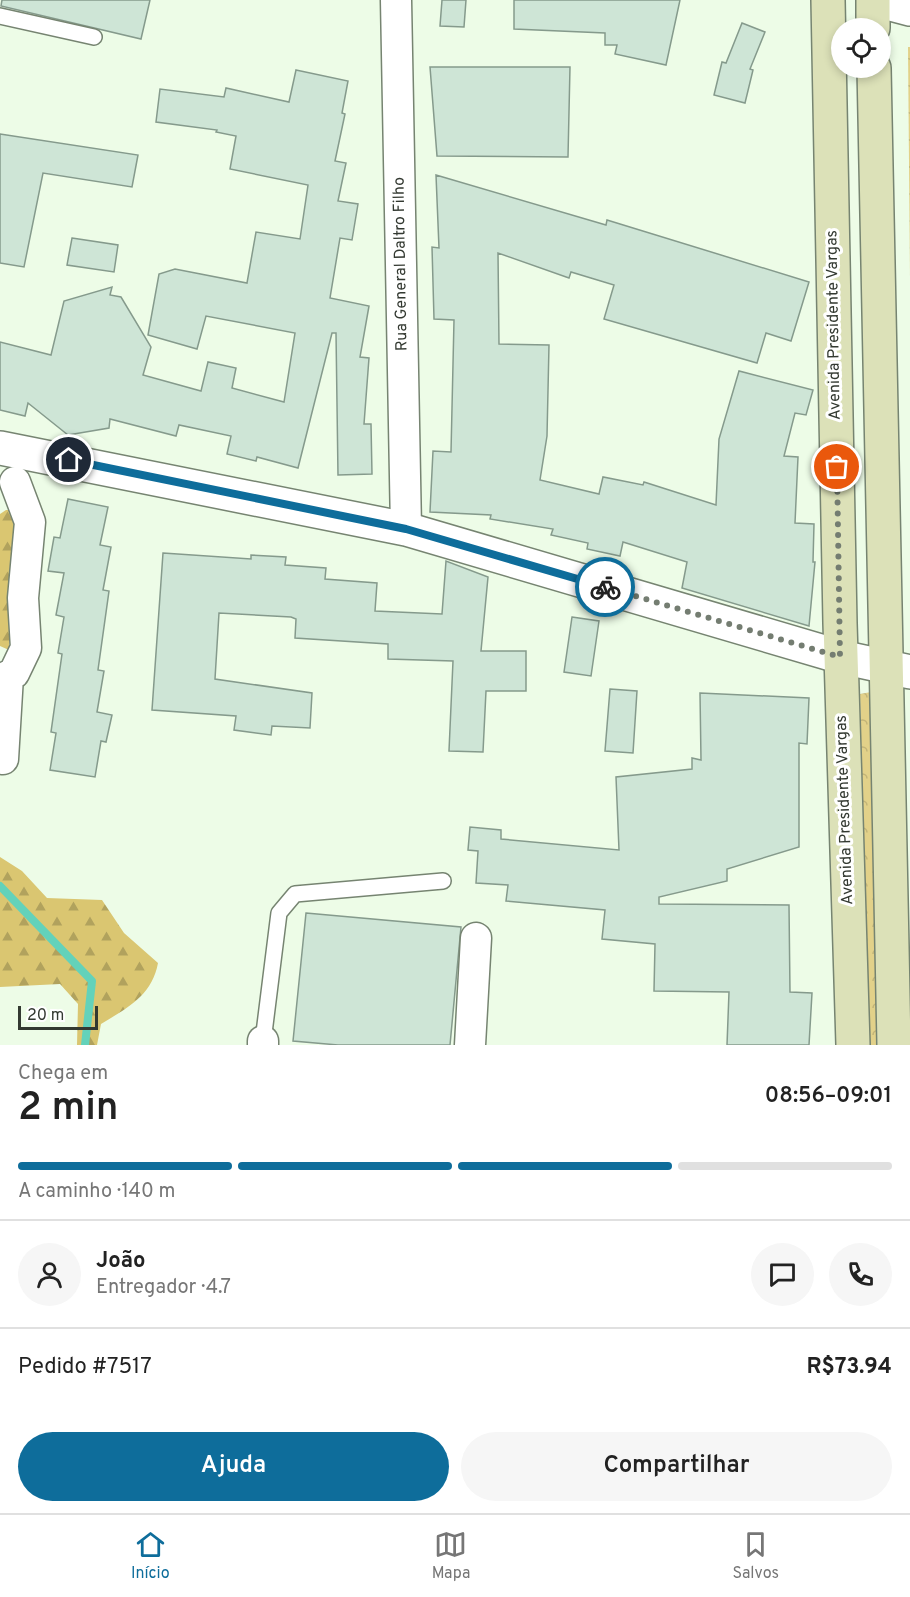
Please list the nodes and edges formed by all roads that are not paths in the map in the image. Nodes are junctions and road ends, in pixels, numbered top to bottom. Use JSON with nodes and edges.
{"nodes":[{"id":1,"x":396,"y":0,"type":"edge"},
{"id":2,"x":828,"y":0,"type":"edge"},
{"id":3,"x":874,"y":0,"type":"edge"},
{"id":4,"x":910,"y":9,"type":"edge"},
{"id":5,"x":0,"y":16,"type":"edge"},
{"id":6,"x":873,"y":18,"type":"edge"},
{"id":7,"x":94,"y":37,"type":"dead end"},
{"id":8,"x":874,"y":78,"type":"edge"},
{"id":9,"x":10,"y":470,"type":"edge"},
{"id":10,"x":406,"y":529,"type":"junction"},
{"id":11,"x":840,"y":657,"type":"junction"},
{"id":12,"x":898,"y":669,"type":"edge"},
{"id":13,"x":4,"y":675,"type":"edge"},
{"id":14,"x":3,"y":759,"type":"dead end"},
{"id":15,"x":443,"y":881,"type":"dead end"},
{"id":16,"x":476,"y":938,"type":"dead end"},
{"id":17,"x":263,"y":1043,"type":"edge"},
{"id":18,"x":470,"y":1045,"type":"edge"},
{"id":19,"x":853,"y":1045,"type":"edge"},
{"id":20,"x":894,"y":1045,"type":"edge"}],
"edges":[{"from":1,"to":10,"type":"street","name":"Rua General Daltro Filho"},
{"from":2,"to":11,"type":"main road","name":"Avenida Presidente Vargas"},
{"from":3,"to":4,"type":"street"},
{"from":3,"to":6,"type":"main road"},
{"from":5,"to":7,"type":"lane"},
{"from":8,"to":12,"type":"main road"},
{"from":9,"to":10,"type":"street"},
{"from":9,"to":13,"type":"street"},
{"from":10,"to":11,"type":"street"},
{"from":11,"to":12,"type":"street"},
{"from":11,"to":19,"type":"main road","name":"Avenida Presidente Vargas"},
{"from":12,"to":20,"type":"main road"},
{"from":13,"to":14,"type":"street"},
{"from":15,"to":17,"type":"lane"},
{"from":16,"to":18,"type":"street"}]}
